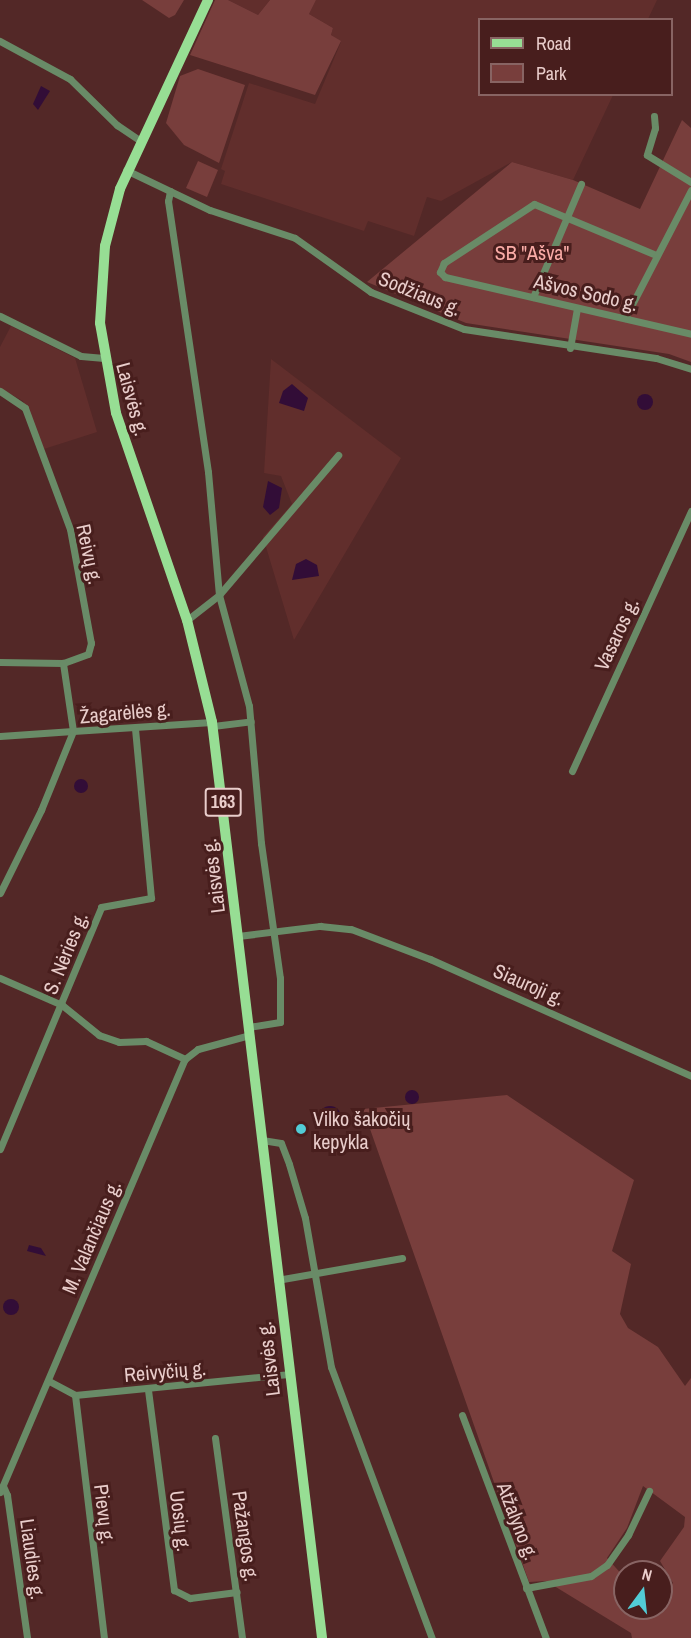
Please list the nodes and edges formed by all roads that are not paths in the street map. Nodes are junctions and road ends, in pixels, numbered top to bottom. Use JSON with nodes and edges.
{"nodes":[{"id":1,"x":208,"y":0,"type":"edge"},
{"id":2,"x":0,"y":42,"type":"edge"},
{"id":3,"x":654,"y":116,"type":"dead end"},
{"id":4,"x":139,"y":140,"type":"junction"},
{"id":5,"x":126,"y":170,"type":"junction"},
{"id":6,"x":691,"y":182,"type":"edge"},
{"id":7,"x":581,"y":184,"type":"dead end"},
{"id":8,"x":691,"y":190,"type":"edge"},
{"id":9,"x":170,"y":191,"type":"junction"},
{"id":10,"x":566,"y":217,"type":"junction"},
{"id":11,"x":656,"y":255,"type":"junction"},
{"id":12,"x":533,"y":297,"type":"junction"},
{"id":13,"x":577,"y":309,"type":"junction"},
{"id":14,"x":0,"y":316,"type":"edge"},
{"id":15,"x":625,"y":318,"type":"junction"},
{"id":16,"x":691,"y":333,"type":"edge"},
{"id":17,"x":570,"y":348,"type":"junction"},
{"id":18,"x":104,"y":358,"type":"junction"},
{"id":19,"x":691,"y":369,"type":"edge"},
{"id":20,"x":0,"y":391,"type":"edge"},
{"id":21,"x":338,"y":455,"type":"dead end"},
{"id":22,"x":691,"y":511,"type":"edge"},
{"id":23,"x":219,"y":595,"type":"junction"},
{"id":24,"x":187,"y":620,"type":"junction"},
{"id":25,"x":0,"y":662,"type":"edge"},
{"id":26,"x":63,"y":663,"type":"junction"},
{"id":27,"x":251,"y":721,"type":"junction"},
{"id":28,"x":213,"y":724,"type":"junction"},
{"id":29,"x":135,"y":728,"type":"junction"},
{"id":30,"x":73,"y":731,"type":"junction"},
{"id":31,"x":0,"y":735,"type":"edge"},
{"id":32,"x":572,"y":771,"type":"dead end"},
{"id":33,"x":0,"y":892,"type":"edge"},
{"id":34,"x":273,"y":931,"type":"junction"},
{"id":35,"x":238,"y":936,"type":"junction"},
{"id":36,"x":0,"y":978,"type":"edge"},
{"id":37,"x":62,"y":1005,"type":"junction"},
{"id":38,"x":250,"y":1031,"type":"junction"},
{"id":39,"x":185,"y":1059,"type":"junction"},
{"id":40,"x":691,"y":1076,"type":"edge"},
{"id":41,"x":262,"y":1140,"type":"junction"},
{"id":42,"x":0,"y":1149,"type":"edge"},
{"id":43,"x":402,"y":1258,"type":"dead end"},
{"id":44,"x":314,"y":1275,"type":"junction"},
{"id":45,"x":277,"y":1280,"type":"junction"},
{"id":46,"x":288,"y":1374,"type":"junction"},
{"id":47,"x":49,"y":1382,"type":"junction"},
{"id":48,"x":148,"y":1390,"type":"junction"},
{"id":49,"x":75,"y":1395,"type":"junction"},
{"id":50,"x":462,"y":1415,"type":"dead end"},
{"id":51,"x":215,"y":1438,"type":"dead end"},
{"id":52,"x":1,"y":1489,"type":"edge"},
{"id":53,"x":649,"y":1491,"type":"dead end"},
{"id":54,"x":526,"y":1588,"type":"junction"},
{"id":55,"x":237,"y":1592,"type":"junction"},
{"id":56,"x":27,"y":1638,"type":"edge"},
{"id":57,"x":104,"y":1638,"type":"edge"},
{"id":58,"x":242,"y":1638,"type":"edge"},
{"id":59,"x":322,"y":1638,"type":"edge"},
{"id":60,"x":432,"y":1638,"type":"edge"},
{"id":61,"x":546,"y":1638,"type":"edge"}],
"edges":[{"from":1,"to":4,"type":"main road","name":"Laisvės g.","number":"163"},
{"from":2,"to":4,"type":"street"},
{"from":3,"to":6,"type":"street"},
{"from":4,"to":5,"type":"main road","name":"Laisvės g.","number":"163"},
{"from":5,"to":9,"type":"street","name":"Sodžiaus g."},
{"from":5,"to":18,"type":"main road","name":"Laisvės g.","number":"163"},
{"from":7,"to":10,"type":"street"},
{"from":8,"to":11,"type":"street"},
{"from":9,"to":17,"type":"street","name":"Sodžiaus g."},
{"from":9,"to":23,"type":"street"},
{"from":10,"to":11,"type":"street"},
{"from":10,"to":12,"type":"street"},
{"from":10,"to":12,"type":"street","name":"Ašvos Sodo g."},
{"from":11,"to":15,"type":"street"},
{"from":12,"to":13,"type":"street","name":"Ašvos Sodo g."},
{"from":13,"to":15,"type":"street","name":"Ašvos Sodo g."},
{"from":13,"to":17,"type":"street"},
{"from":14,"to":18,"type":"street"},
{"from":15,"to":16,"type":"street","name":"Ašvos Sodo g."},
{"from":17,"to":19,"type":"street","name":"Sodžiaus g."},
{"from":18,"to":24,"type":"main road","name":"Laisvės g.","number":"163"},
{"from":20,"to":26,"type":"street","name":"Reivų g."},
{"from":21,"to":23,"type":"street"},
{"from":22,"to":32,"type":"street","name":"Vasaros g."},
{"from":23,"to":24,"type":"street"},
{"from":23,"to":27,"type":"street"},
{"from":24,"to":28,"type":"main road","name":"Laisvės g.","number":"163"},
{"from":25,"to":26,"type":"street","name":"Reivų g."},
{"from":26,"to":30,"type":"street"},
{"from":27,"to":28,"type":"street","name":"Žagarėlės g."},
{"from":27,"to":34,"type":"street"},
{"from":28,"to":29,"type":"street","name":"Žagarėlės g."},
{"from":28,"to":35,"type":"main road","name":"Laisvės g.","number":"163"},
{"from":29,"to":30,"type":"street","name":"Žagarėlės g."},
{"from":29,"to":37,"type":"street","name":"S. Nėries g."},
{"from":30,"to":31,"type":"street"},
{"from":30,"to":33,"type":"street","name":"Žagarėlės g."},
{"from":34,"to":35,"type":"street","name":"Siauroji g."},
{"from":34,"to":38,"type":"street"},
{"from":34,"to":40,"type":"street","name":"Siauroji g."},
{"from":35,"to":38,"type":"main road","name":"Laisvės g.","number":"163"},
{"from":36,"to":37,"type":"street"},
{"from":37,"to":39,"type":"street"},
{"from":37,"to":42,"type":"street","name":"S. Nėries g."},
{"from":38,"to":39,"type":"street"},
{"from":38,"to":41,"type":"main road","name":"Laisvės g.","number":"163"},
{"from":39,"to":47,"type":"street","name":"M. Valančiaus g."},
{"from":41,"to":44,"type":"street"},
{"from":41,"to":45,"type":"main road","name":"Laisvės g.","number":"163"},
{"from":43,"to":44,"type":"street"},
{"from":44,"to":45,"type":"street"},
{"from":44,"to":60,"type":"street"},
{"from":45,"to":46,"type":"main road","name":"Laisvės g.","number":"163"},
{"from":46,"to":48,"type":"street","name":"Reivyčių g."},
{"from":46,"to":59,"type":"main road","name":"Laisvės g.","number":"163"},
{"from":47,"to":49,"type":"street"},
{"from":47,"to":52,"type":"street","name":"M. Valančiaus g."},
{"from":48,"to":49,"type":"street","name":"Reivyčių g."},
{"from":48,"to":55,"type":"street","name":"Uosių g."},
{"from":49,"to":57,"type":"street","name":"Pievų g."},
{"from":50,"to":54,"type":"street","name":"Atžalyno g."},
{"from":51,"to":55,"type":"street","name":"Pažangos g."},
{"from":52,"to":56,"type":"street","name":"Liaudies g."},
{"from":53,"to":54,"type":"street"},
{"from":54,"to":61,"type":"street","name":"Atžalyno g."},
{"from":55,"to":58,"type":"street","name":"Pažangos g."}]}
